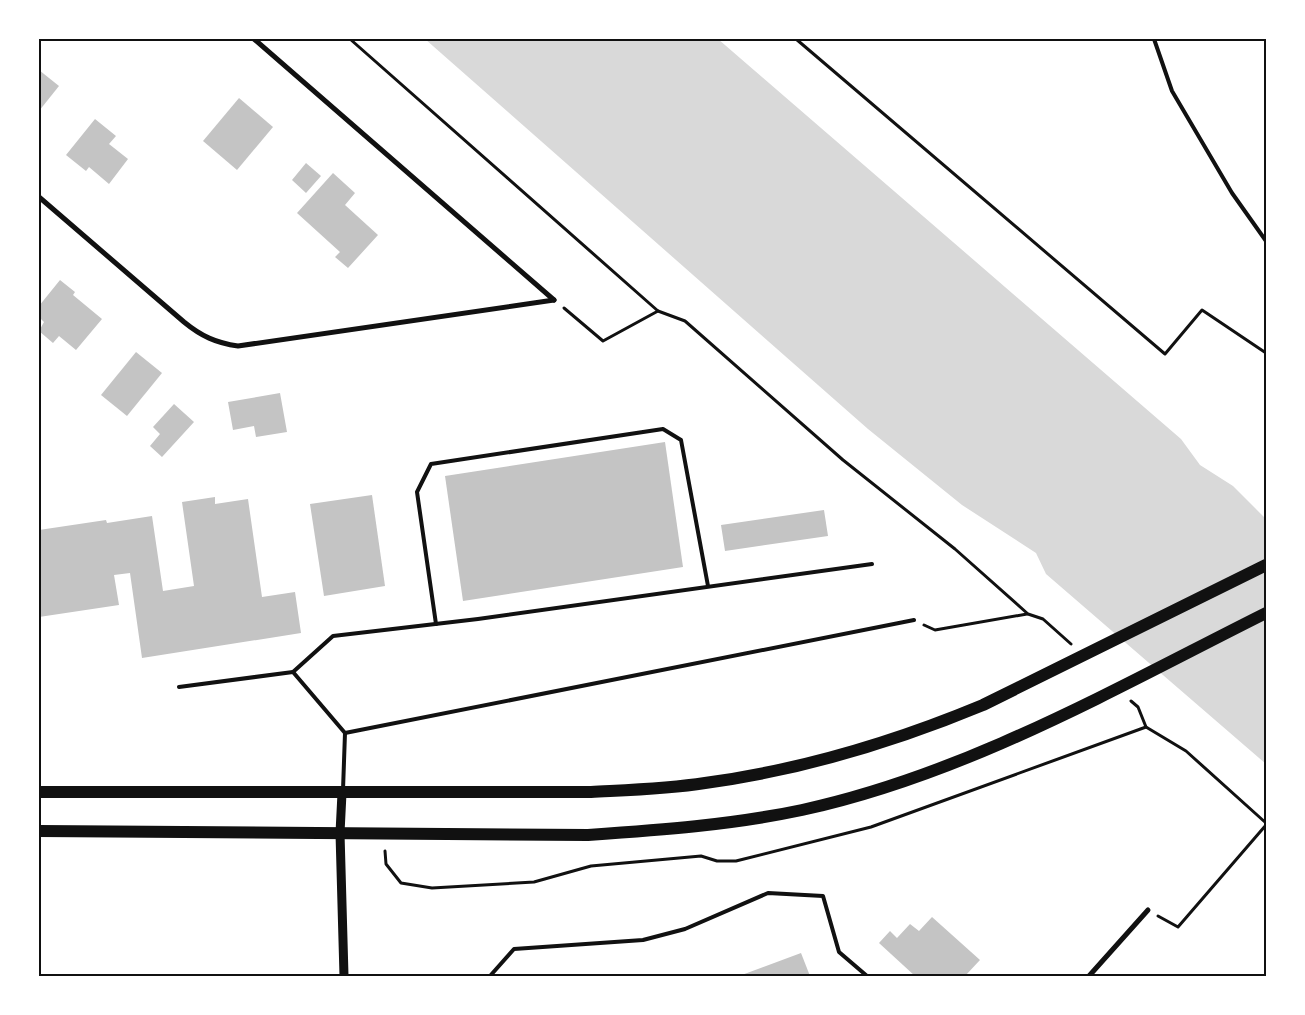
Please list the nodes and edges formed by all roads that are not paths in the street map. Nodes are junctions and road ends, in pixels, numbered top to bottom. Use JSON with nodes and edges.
{"nodes":[{"id":1,"x":254,"y":39,"type":"edge"},
{"id":2,"x":1154,"y":39,"type":"edge"},
{"id":3,"x":39,"y":197,"type":"edge"},
{"id":4,"x":1266,"y":241,"type":"edge"},
{"id":5,"x":872,"y":564,"type":"dead end"},
{"id":6,"x":1266,"y":565,"type":"edge"},
{"id":7,"x":708,"y":586,"type":"junction"},
{"id":8,"x":1266,"y":613,"type":"edge"},
{"id":9,"x":914,"y":620,"type":"road end"},
{"id":10,"x":436,"y":624,"type":"junction"},
{"id":11,"x":293,"y":672,"type":"junction"},
{"id":12,"x":179,"y":687,"type":"dead end"},
{"id":13,"x":345,"y":733,"type":"junction"},
{"id":14,"x":39,"y":792,"type":"edge"},
{"id":15,"x":342,"y":792,"type":"junction"},
{"id":16,"x":39,"y":831,"type":"edge"},
{"id":17,"x":340,"y":833,"type":"junction"},
{"id":18,"x":1148,"y":910,"type":"road end"},
{"id":19,"x":344,"y":976,"type":"edge"},
{"id":20,"x":490,"y":976,"type":"edge"},
{"id":21,"x":867,"y":976,"type":"edge"},
{"id":22,"x":1090,"y":976,"type":"edge"}],
"edges":[{"from":1,"to":3,"type":"street"},
{"from":2,"to":4,"type":"lane"},
{"from":5,"to":7,"type":"lane"},
{"from":6,"to":15,"type":"main road"},
{"from":7,"to":10,"type":"lane"},
{"from":7,"to":10,"type":"lane"},
{"from":8,"to":17,"type":"main road"},
{"from":9,"to":13,"type":"lane"},
{"from":10,"to":11,"type":"lane"},
{"from":11,"to":12,"type":"lane"},
{"from":11,"to":13,"type":"lane"},
{"from":13,"to":15,"type":"lane"},
{"from":14,"to":15,"type":"main road"},
{"from":15,"to":17,"type":"street"},
{"from":16,"to":17,"type":"main road"},
{"from":17,"to":19,"type":"street"},
{"from":18,"to":22,"type":"street"},
{"from":20,"to":21,"type":"lane"}]}
